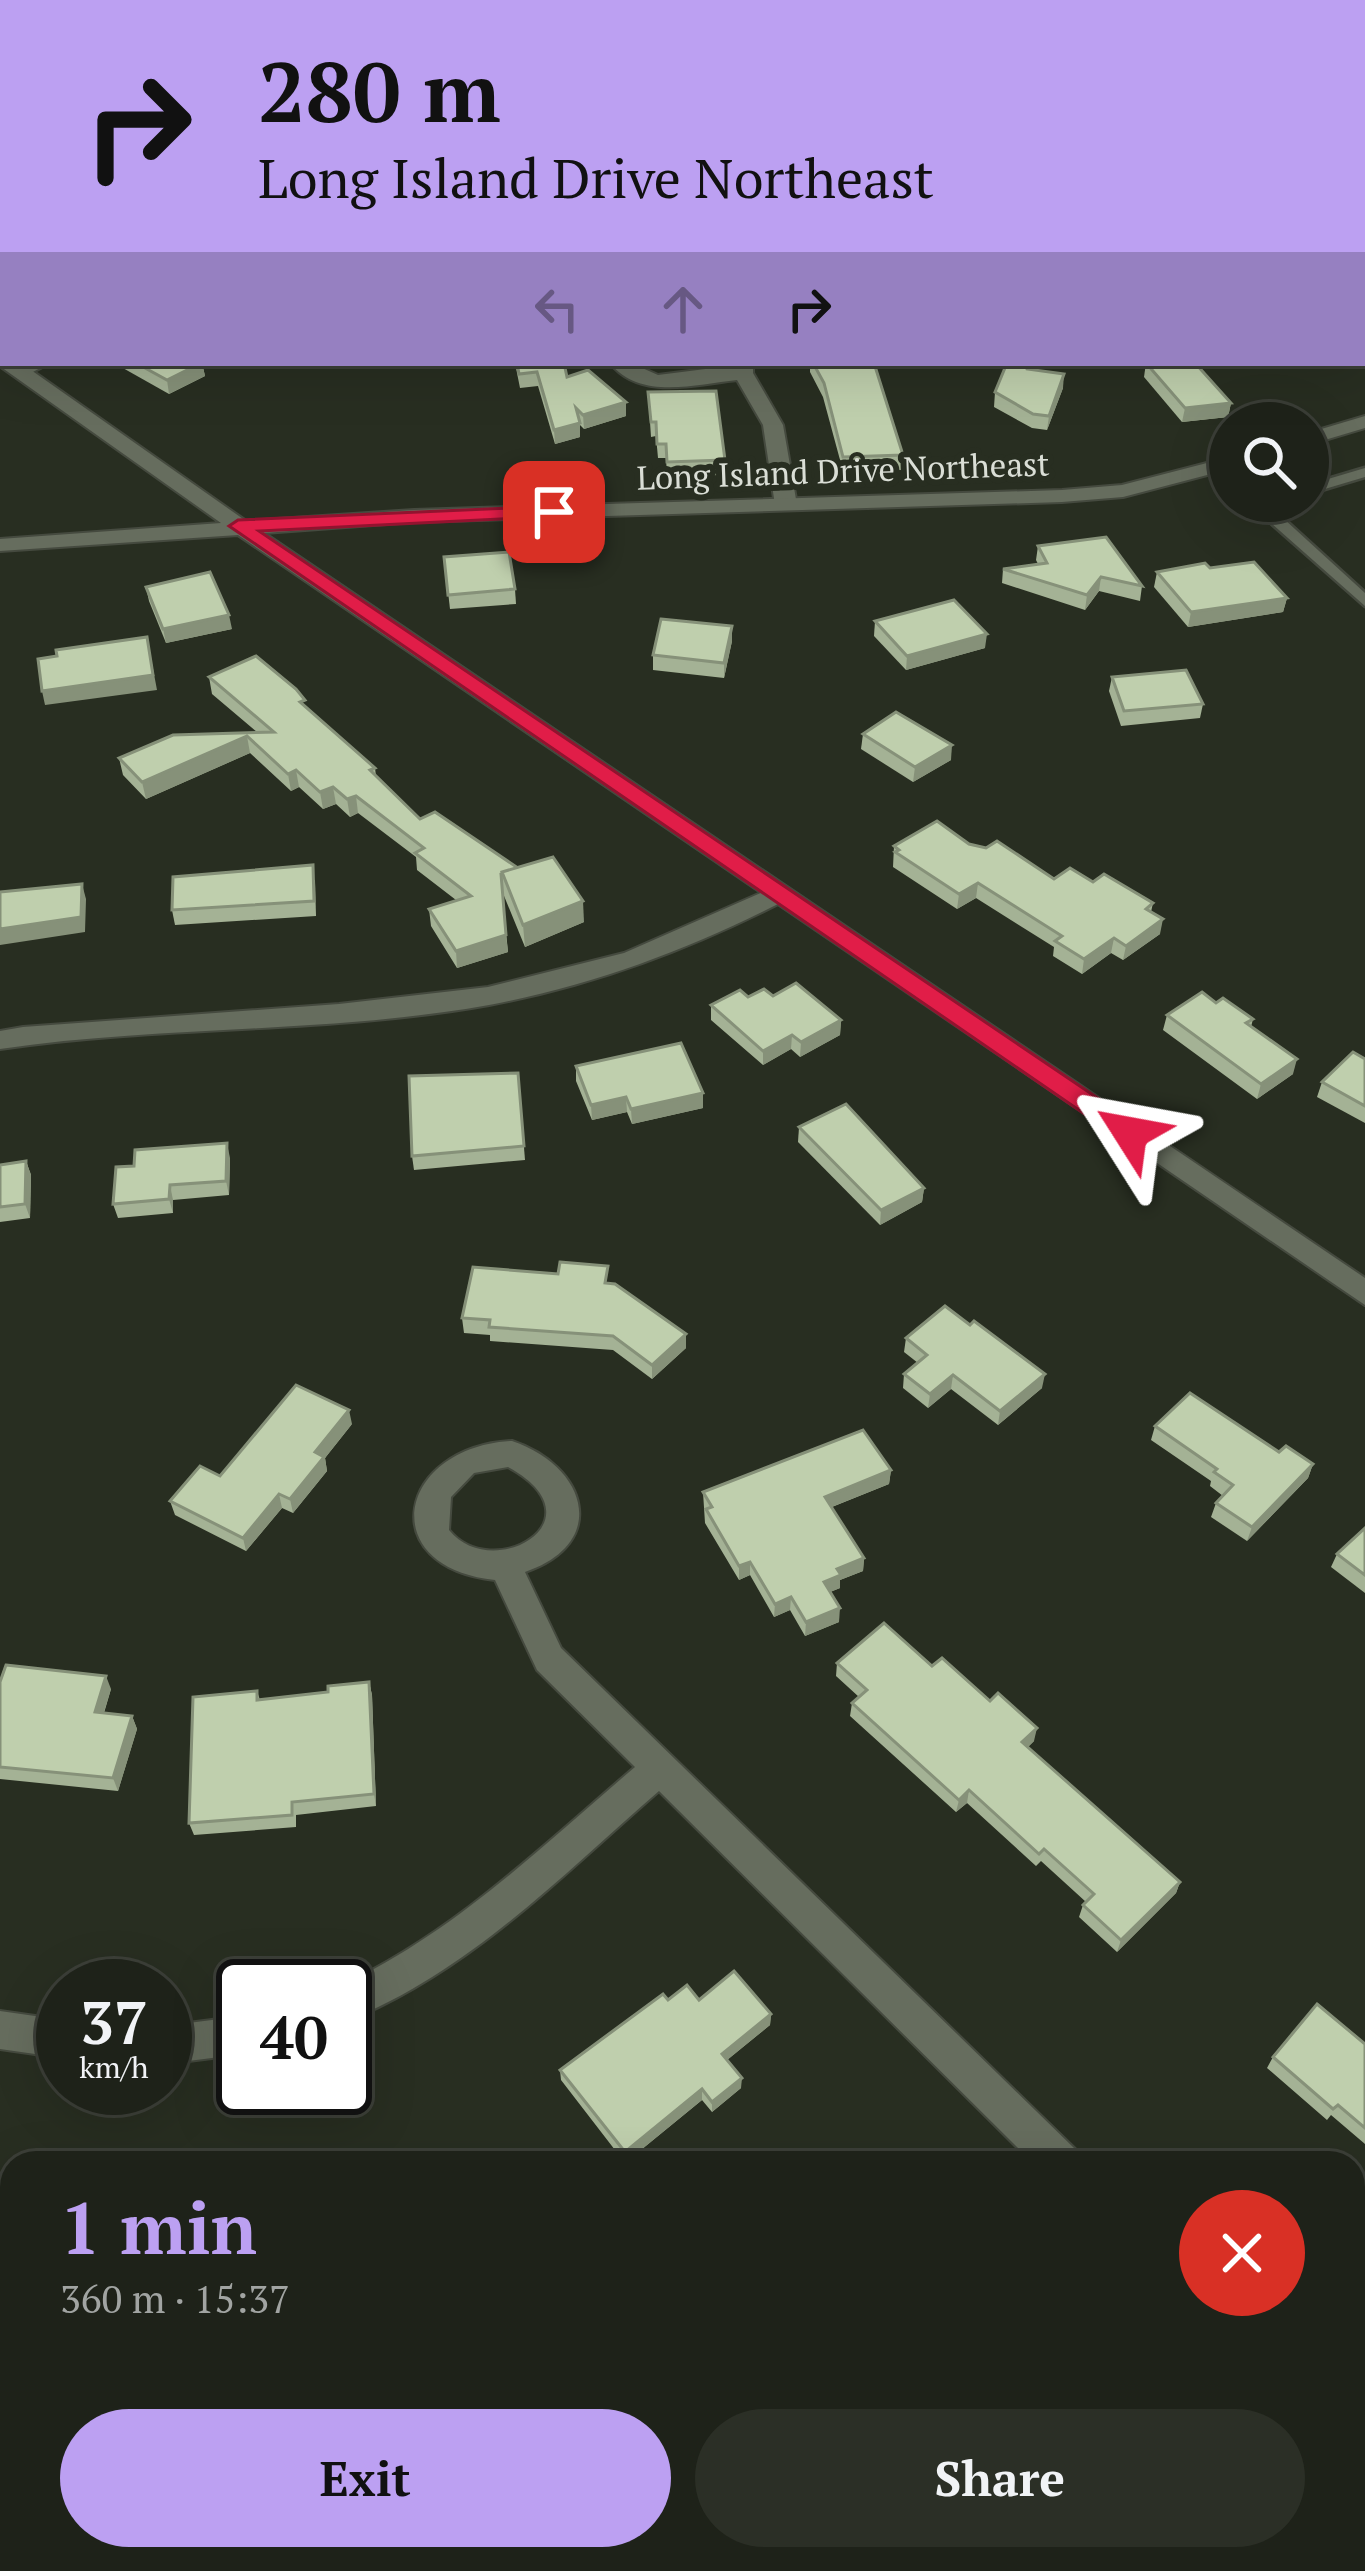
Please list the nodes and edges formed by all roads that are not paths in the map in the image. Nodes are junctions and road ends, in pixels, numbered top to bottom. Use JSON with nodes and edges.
{"nodes":[{"id":1,"x":18,"y":366,"type":"edge"},
{"id":2,"x":623,"y":366,"type":"edge"},
{"id":3,"x":743,"y":368,"type":"edge"},
{"id":4,"x":1365,"y":422,"type":"edge"},
{"id":5,"x":1329,"y":433,"type":"edge"},
{"id":6,"x":1209,"y":468,"type":"edge"},
{"id":7,"x":1365,"y":472,"type":"edge"},
{"id":8,"x":1329,"y":483,"type":"edge"},
{"id":9,"x":786,"y":505,"type":"junction"},
{"id":10,"x":1278,"y":522,"type":"edge"},
{"id":11,"x":238,"y":526,"type":"junction"},
{"id":12,"x":0,"y":545,"type":"edge"},
{"id":13,"x":1365,"y":601,"type":"edge"},
{"id":14,"x":778,"y":893,"type":"junction"},
{"id":15,"x":0,"y":1040,"type":"edge"},
{"id":16,"x":1365,"y":1292,"type":"edge"},
{"id":17,"x":505,"y":1567,"type":"dead end"},
{"id":18,"x":660,"y":1768,"type":"junction"},
{"id":19,"x":372,"y":1992,"type":"edge"},
{"id":20,"x":0,"y":2030,"type":"edge"},
{"id":21,"x":36,"y":2035,"type":"edge"},
{"id":22,"x":1049,"y":2151,"type":"edge"}],
"edges":[{"from":1,"to":11,"type":"street"},
{"from":2,"to":3,"type":"street"},
{"from":3,"to":9,"type":"street"},
{"from":4,"to":5,"type":"street"},
{"from":6,"to":9,"type":"street","name":"Long Island Drive Northeast"},
{"from":7,"to":8,"type":"lane"},
{"from":9,"to":11,"type":"street","name":"Long Island Drive Northeast"},
{"from":10,"to":13,"type":"lane"},
{"from":11,"to":12,"type":"street","name":"Long Island Drive Northeast"},
{"from":11,"to":14,"type":"street"},
{"from":14,"to":15,"type":"street"},
{"from":14,"to":16,"type":"street"},
{"from":17,"to":18,"type":"street"},
{"from":18,"to":19,"type":"street"},
{"from":18,"to":22,"type":"street"},
{"from":20,"to":21,"type":"street"}]}
